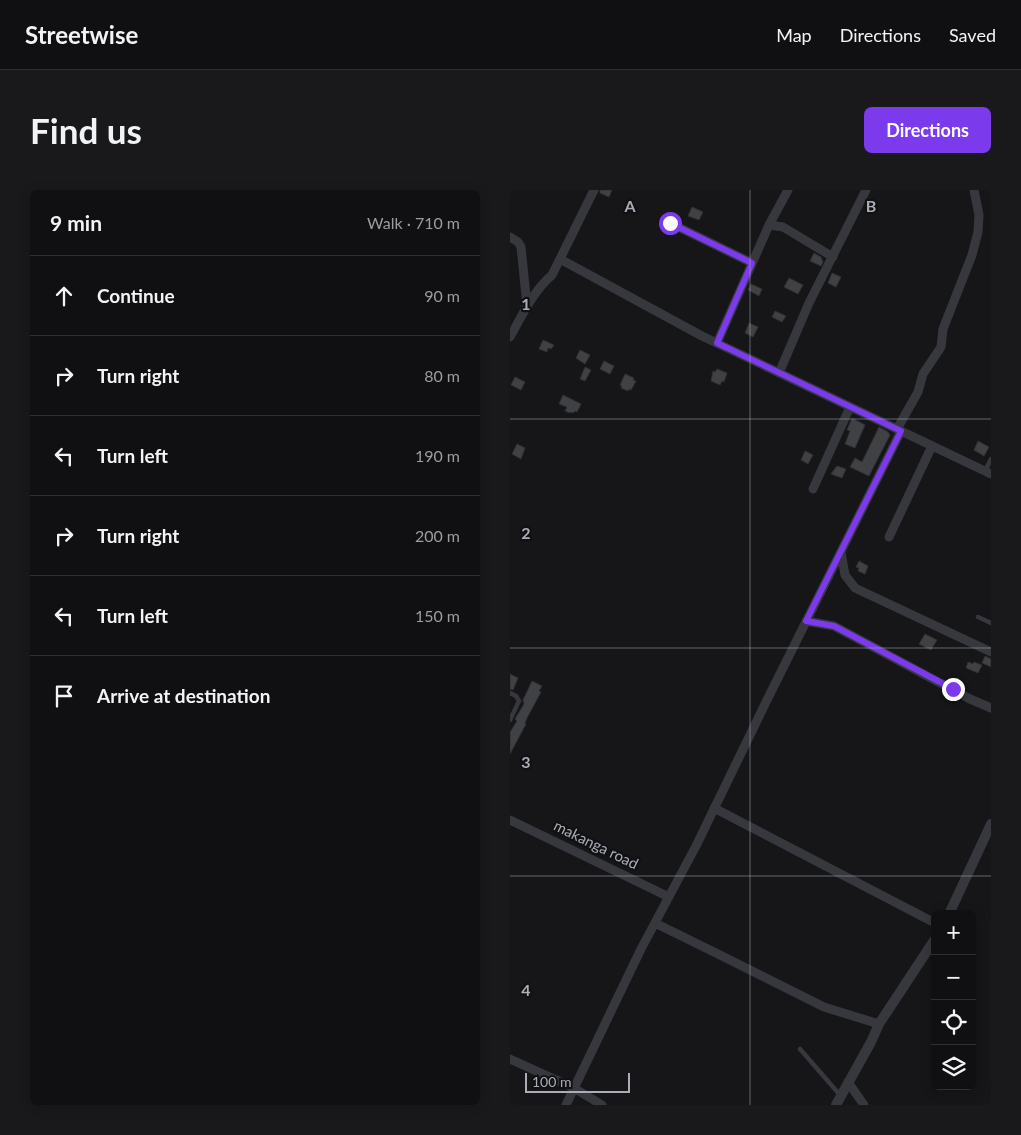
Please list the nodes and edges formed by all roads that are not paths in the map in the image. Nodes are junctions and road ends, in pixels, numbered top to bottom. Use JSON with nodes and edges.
{"nodes":[{"id":1,"x":594,"y":190,"type":"edge"},
{"id":2,"x":788,"y":190,"type":"edge"},
{"id":3,"x":866,"y":190,"type":"edge"},
{"id":4,"x":974,"y":190,"type":"edge"},
{"id":5,"x":670,"y":223,"type":"dead end"},
{"id":6,"x":769,"y":225,"type":"junction"},
{"id":7,"x":510,"y":237,"type":"edge"},
{"id":8,"x":833,"y":256,"type":"junction"},
{"id":9,"x":560,"y":260,"type":"junction"},
{"id":10,"x":752,"y":263,"type":"junction"},
{"id":11,"x":528,"y":307,"type":"junction"},
{"id":12,"x":510,"y":337,"type":"edge"},
{"id":13,"x":717,"y":343,"type":"junction"},
{"id":14,"x":779,"y":373,"type":"junction"},
{"id":15,"x":850,"y":407,"type":"junction"},
{"id":16,"x":899,"y":430,"type":"junction"},
{"id":17,"x":932,"y":446,"type":"junction"},
{"id":18,"x":991,"y":459,"type":"edge"},
{"id":19,"x":988,"y":472,"type":"edge"},
{"id":20,"x":813,"y":489,"type":"dead end"},
{"id":21,"x":889,"y":537,"type":"dead end"},
{"id":22,"x":841,"y":552,"type":"junction"},
{"id":23,"x":978,"y":617,"type":"dead end"},
{"id":24,"x":806,"y":621,"type":"junction"},
{"id":25,"x":991,"y":623,"type":"edge"},
{"id":26,"x":991,"y":652,"type":"edge"},
{"id":27,"x":510,"y":693,"type":"edge"},
{"id":28,"x":991,"y":708,"type":"edge"},
{"id":29,"x":510,"y":720,"type":"edge"},
{"id":30,"x":714,"y":808,"type":"junction"},
{"id":31,"x":510,"y":820,"type":"edge"},
{"id":32,"x":991,"y":824,"type":"edge"},
{"id":33,"x":669,"y":896,"type":"junction"},
{"id":34,"x":951,"y":910,"type":"edge"},
{"id":35,"x":931,"y":921,"type":"edge"},
{"id":36,"x":654,"y":923,"type":"junction"},
{"id":37,"x":931,"y":945,"type":"edge"},
{"id":38,"x":879,"y":1024,"type":"junction"},
{"id":39,"x":800,"y":1049,"type":"dead end"},
{"id":40,"x":510,"y":1059,"type":"edge"},
{"id":41,"x":848,"y":1082,"type":"junction"},
{"id":42,"x":574,"y":1088,"type":"junction"},
{"id":43,"x":838,"y":1100,"type":"edge"},
{"id":44,"x":566,"y":1105,"type":"edge"},
{"id":45,"x":602,"y":1105,"type":"edge"},
{"id":46,"x":864,"y":1105,"type":"edge"}],
"edges":[{"from":1,"to":9,"type":"street"},
{"from":2,"to":6,"type":"street"},
{"from":3,"to":8,"type":"street"},
{"from":4,"to":16,"type":"street"},
{"from":5,"to":10,"type":"street"},
{"from":6,"to":8,"type":"street"},
{"from":6,"to":10,"type":"street"},
{"from":7,"to":11,"type":"street"},
{"from":8,"to":14,"type":"street"},
{"from":9,"to":11,"type":"street"},
{"from":9,"to":13,"type":"street"},
{"from":10,"to":13,"type":"street"},
{"from":11,"to":12,"type":"street"},
{"from":13,"to":14,"type":"street"},
{"from":14,"to":15,"type":"street"},
{"from":15,"to":16,"type":"street"},
{"from":15,"to":20,"type":"street"},
{"from":16,"to":17,"type":"street"},
{"from":16,"to":22,"type":"street"},
{"from":17,"to":19,"type":"street"},
{"from":17,"to":21,"type":"street"},
{"from":18,"to":19,"type":"lane"},
{"from":22,"to":24,"type":"street"},
{"from":22,"to":26,"type":"street"},
{"from":23,"to":25,"type":"lane"},
{"from":24,"to":28,"type":"street"},
{"from":24,"to":30,"type":"street"},
{"from":27,"to":29,"type":"lane"},
{"from":30,"to":33,"type":"street"},
{"from":30,"to":35,"type":"street"},
{"from":31,"to":33,"type":"street","name":"makanga road"},
{"from":32,"to":34,"type":"street"},
{"from":33,"to":36,"type":"street"},
{"from":36,"to":38,"type":"street"},
{"from":36,"to":42,"type":"street"},
{"from":37,"to":38,"type":"street"},
{"from":38,"to":41,"type":"street"},
{"from":39,"to":43,"type":"lane"},
{"from":40,"to":42,"type":"street"},
{"from":41,"to":43,"type":"street"},
{"from":41,"to":46,"type":"street"},
{"from":42,"to":44,"type":"street"},
{"from":42,"to":45,"type":"street"}]}
